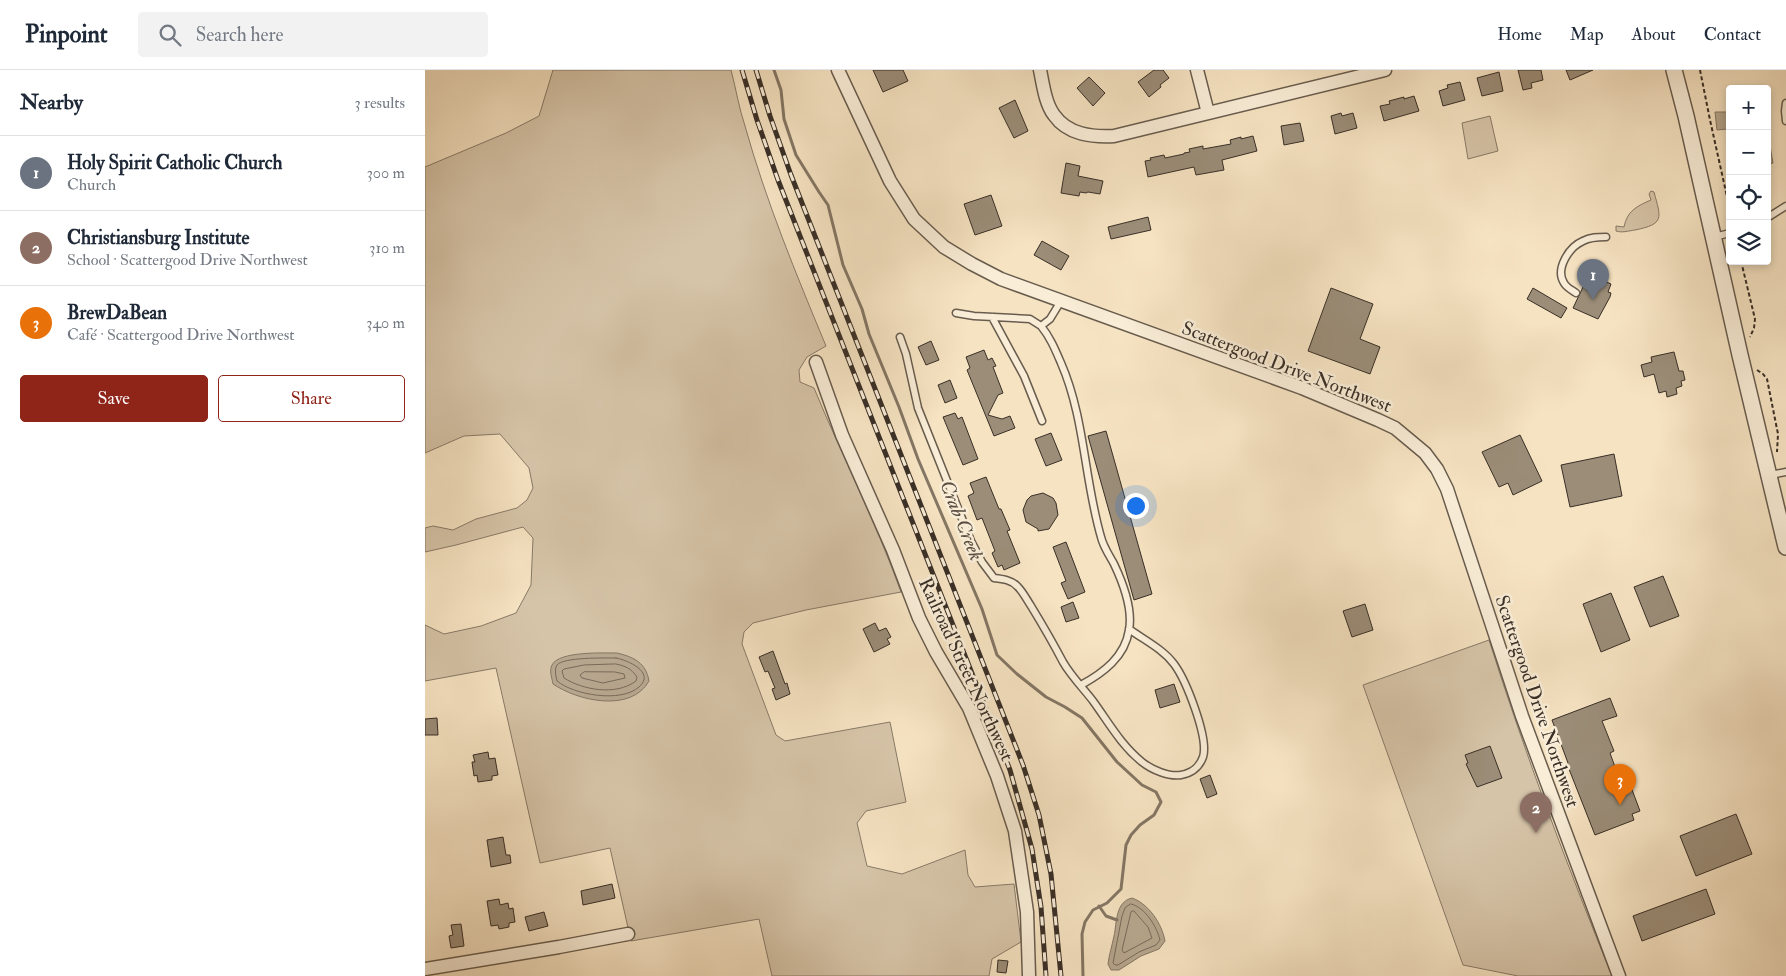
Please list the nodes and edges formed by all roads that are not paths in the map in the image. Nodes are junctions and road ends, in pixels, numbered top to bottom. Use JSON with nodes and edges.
{"nodes":[{"id":1,"x":838,"y":70,"type":"edge"},
{"id":2,"x":1040,"y":70,"type":"edge"},
{"id":3,"x":1197,"y":70,"type":"edge"},
{"id":4,"x":1385,"y":70,"type":"edge"},
{"id":5,"x":1674,"y":70,"type":"edge"},
{"id":6,"x":1354,"y":74,"type":"edge"},
{"id":7,"x":1786,"y":103,"type":"edge"},
{"id":8,"x":1208,"y":114,"type":"junction"},
{"id":9,"x":1786,"y":121,"type":"edge"},
{"id":10,"x":1786,"y":206,"type":"edge"},
{"id":11,"x":1771,"y":215,"type":"edge"},
{"id":12,"x":1726,"y":234,"type":"edge"},
{"id":13,"x":1606,"y":237,"type":"dead end"},
{"id":14,"x":1712,"y":238,"type":"junction"},
{"id":15,"x":1576,"y":293,"type":"dead end"},
{"id":16,"x":1061,"y":301,"type":"junction"},
{"id":17,"x":956,"y":313,"type":"dead end"},
{"id":18,"x":993,"y":317,"type":"junction"},
{"id":19,"x":1041,"y":326,"type":"junction"},
{"id":20,"x":900,"y":337,"type":"dead end"},
{"id":21,"x":817,"y":362,"type":"dead end"},
{"id":22,"x":1042,"y":421,"type":"dead end"},
{"id":23,"x":1778,"y":474,"type":"edge"},
{"id":24,"x":1786,"y":546,"type":"edge"},
{"id":25,"x":1129,"y":629,"type":"junction"},
{"id":26,"x":1081,"y":685,"type":"junction"},
{"id":27,"x":628,"y":934,"type":"dead end"},
{"id":28,"x":425,"y":969,"type":"edge"},
{"id":29,"x":1029,"y":976,"type":"edge"},
{"id":30,"x":1619,"y":976,"type":"edge"}],
"edges":[{"from":1,"to":16,"type":"street","name":"Scattergood Drive Northwest"},
{"from":2,"to":8,"type":"street"},
{"from":3,"to":8,"type":"street"},
{"from":4,"to":6,"type":"street"},
{"from":5,"to":14,"type":"street"},
{"from":6,"to":8,"type":"street"},
{"from":7,"to":9,"type":"lane"},
{"from":10,"to":11,"type":"lane"},
{"from":12,"to":14,"type":"lane"},
{"from":13,"to":15,"type":"lane"},
{"from":14,"to":23,"type":"street"},
{"from":16,"to":19,"type":"lane"},
{"from":16,"to":30,"type":"street","name":"Scattergood Drive Northwest"},
{"from":17,"to":18,"type":"lane"},
{"from":18,"to":19,"type":"lane"},
{"from":18,"to":22,"type":"lane"},
{"from":19,"to":25,"type":"lane"},
{"from":20,"to":26,"type":"lane"},
{"from":21,"to":29,"type":"street","name":"Railroad Street Northwest"},
{"from":23,"to":24,"type":"street"},
{"from":25,"to":26,"type":"lane"},
{"from":25,"to":26,"type":"lane"},
{"from":27,"to":28,"type":"street"}]}
